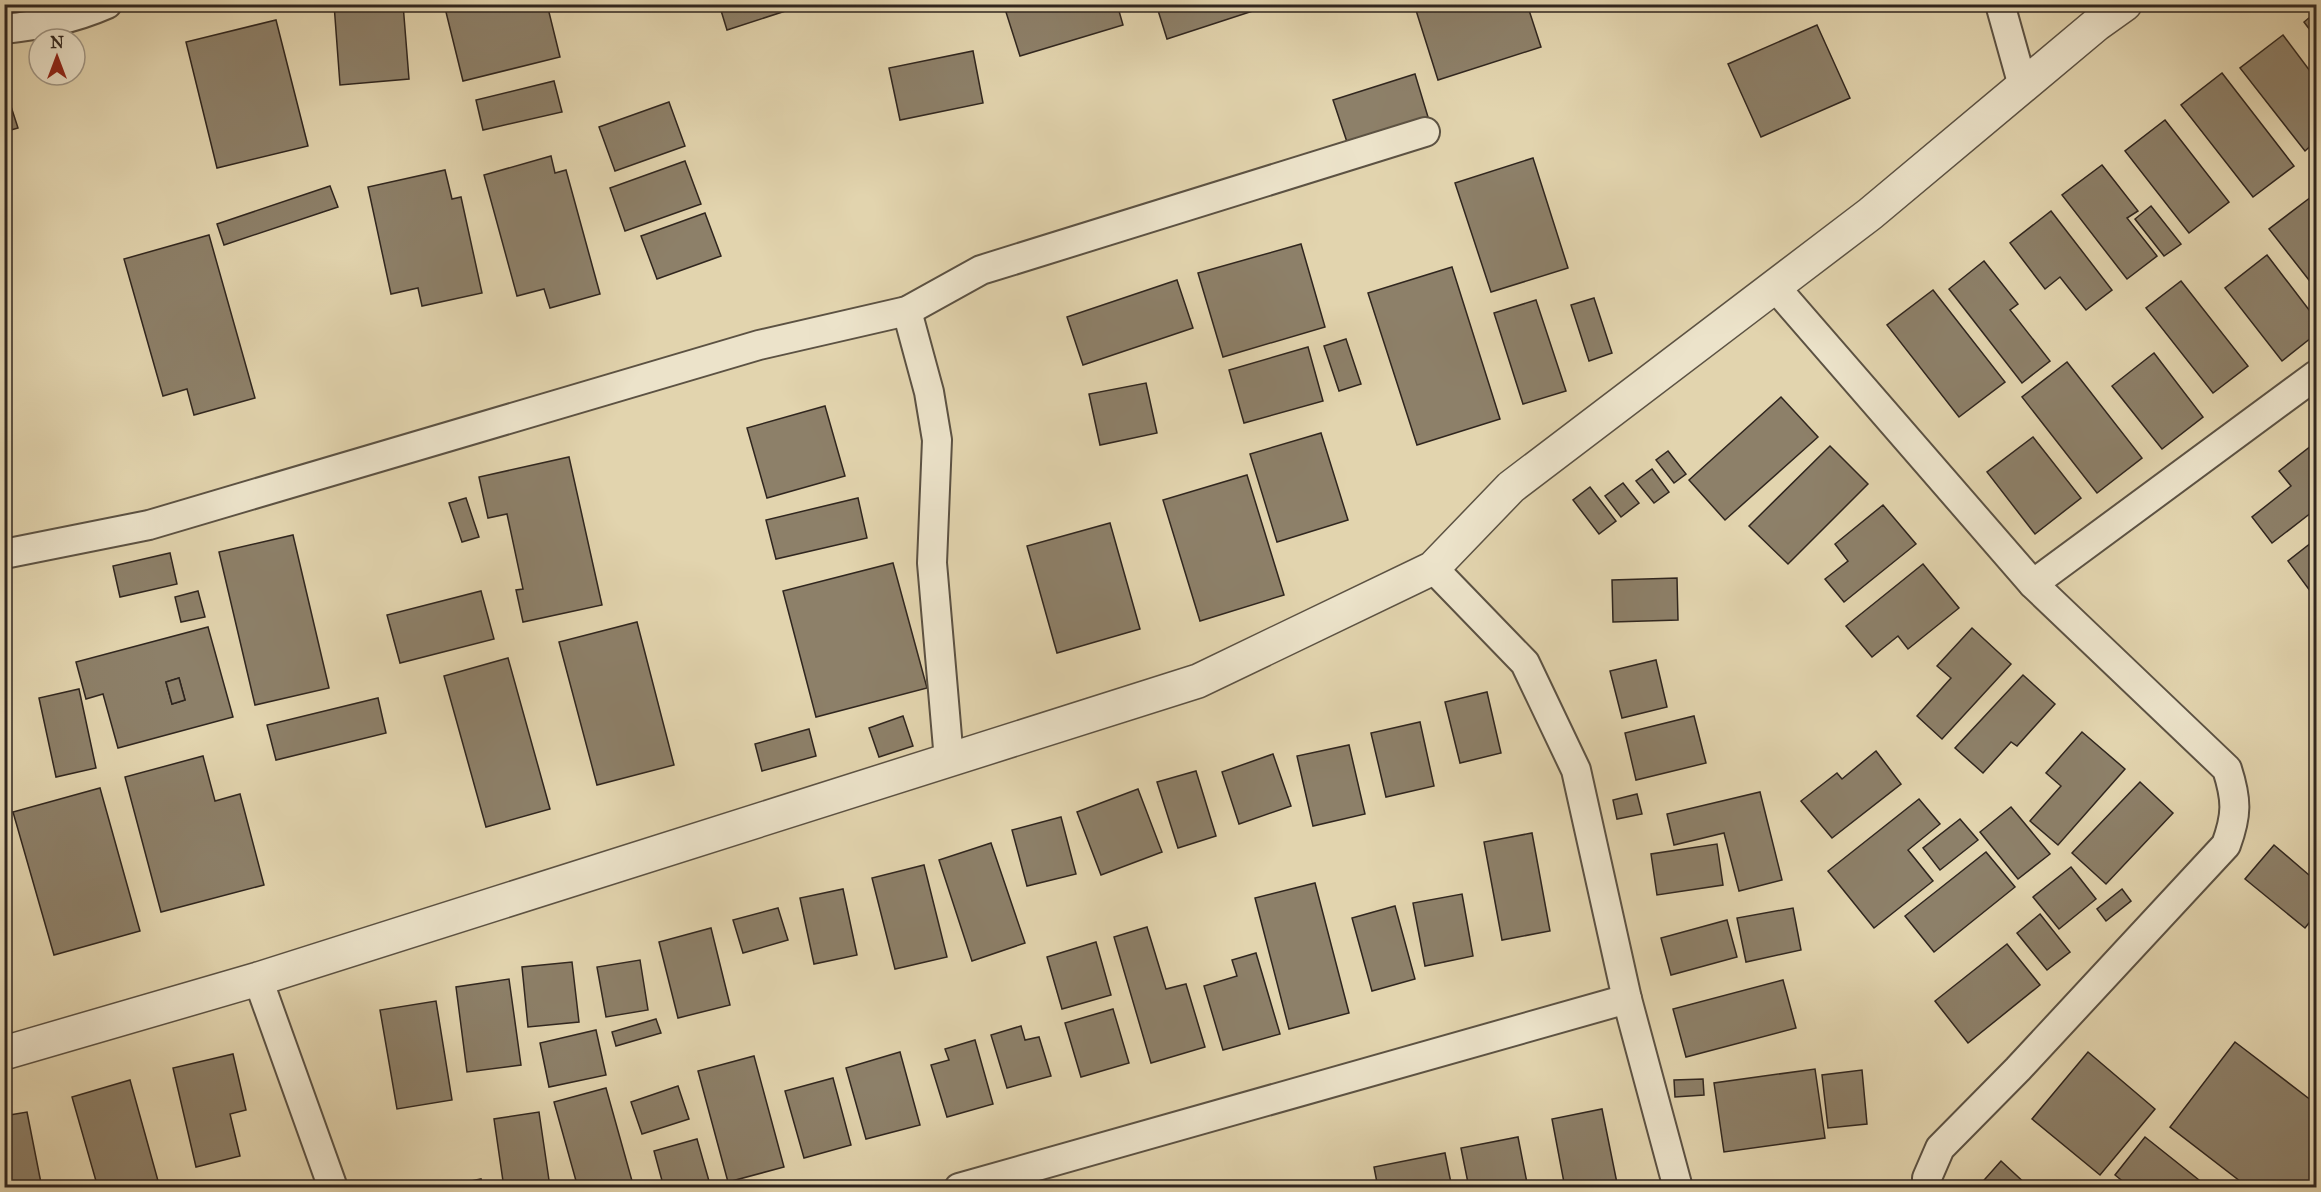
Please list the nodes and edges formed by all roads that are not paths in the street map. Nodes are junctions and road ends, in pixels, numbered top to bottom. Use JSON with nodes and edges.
{"nodes":[{"id":1,"x":107,"y":4,"type":"edge"},
{"id":2,"x":2000,"y":4,"type":"edge"},
{"id":3,"x":2125,"y":4,"type":"edge"},
{"id":4,"x":4,"y":29,"type":"edge"},
{"id":5,"x":2023,"y":86,"type":"junction"},
{"id":6,"x":1425,"y":132,"type":"dead end"},
{"id":7,"x":1776,"y":288,"type":"junction"},
{"id":8,"x":907,"y":311,"type":"junction"},
{"id":9,"x":2316,"y":375,"type":"edge"},
{"id":10,"x":4,"y":554,"type":"edge"},
{"id":11,"x":1434,"y":568,"type":"junction"},
{"id":12,"x":2034,"y":584,"type":"junction"},
{"id":13,"x":949,"y":760,"type":"junction"},
{"id":14,"x":258,"y":979,"type":"junction"},
{"id":15,"x":1627,"y":999,"type":"junction"},
{"id":16,"x":4,"y":1053,"type":"edge"},
{"id":17,"x":333,"y":1188,"type":"edge"},
{"id":18,"x":959,"y":1188,"type":"edge"},
{"id":19,"x":1678,"y":1188,"type":"edge"},
{"id":20,"x":1928,"y":1188,"type":"edge"}],
"edges":[{"from":1,"to":4,"type":"street"},
{"from":2,"to":5,"type":"street"},
{"from":3,"to":5,"type":"street"},
{"from":5,"to":7,"type":"street"},
{"from":6,"to":8,"type":"street"},
{"from":7,"to":11,"type":"street"},
{"from":7,"to":12,"type":"street"},
{"from":8,"to":10,"type":"street"},
{"from":8,"to":13,"type":"street"},
{"from":9,"to":12,"type":"street"},
{"from":11,"to":13,"type":"street"},
{"from":11,"to":15,"type":"street"},
{"from":12,"to":20,"type":"street"},
{"from":13,"to":14,"type":"street"},
{"from":14,"to":16,"type":"street"},
{"from":14,"to":17,"type":"street"},
{"from":15,"to":18,"type":"street"},
{"from":15,"to":19,"type":"street"}]}
